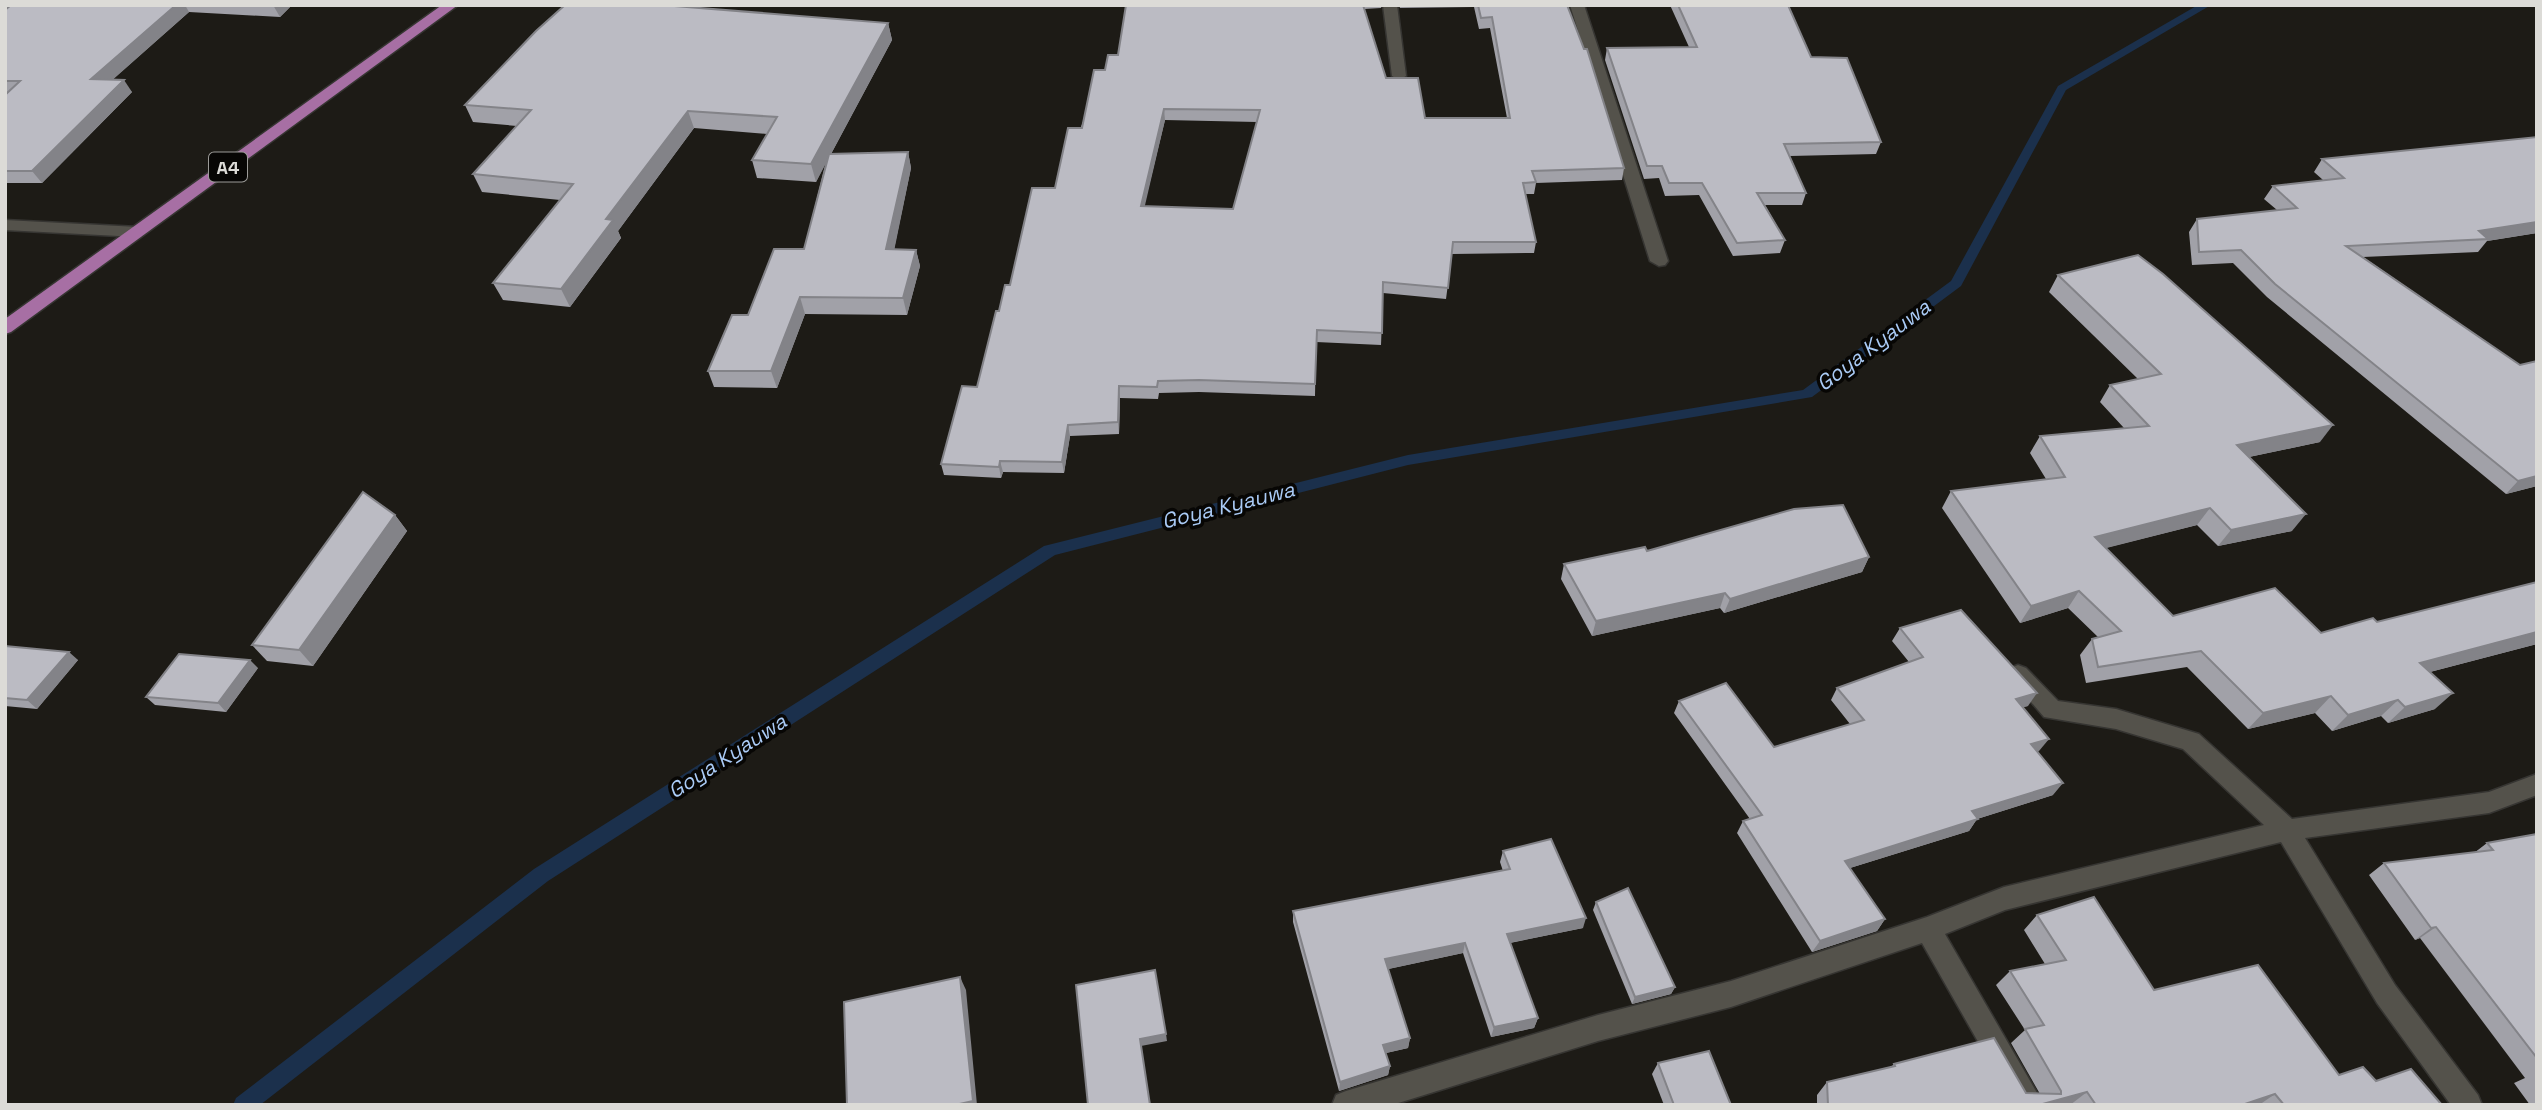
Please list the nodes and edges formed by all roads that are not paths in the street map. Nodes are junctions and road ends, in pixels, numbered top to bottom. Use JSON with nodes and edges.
{"nodes":[{"id":1,"x":452,"y":5,"type":"edge"},
{"id":2,"x":1390,"y":5,"type":"edge"},
{"id":3,"x":1577,"y":5,"type":"edge"},
{"id":4,"x":1399,"y":76,"type":"edge"},
{"id":5,"x":5,"y":225,"type":"edge"},
{"id":6,"x":138,"y":232,"type":"junction"},
{"id":7,"x":1659,"y":261,"type":"dead end"},
{"id":8,"x":5,"y":328,"type":"edge"},
{"id":9,"x":1998,"y":653,"type":"edge"},
{"id":10,"x":2537,"y":784,"type":"edge"},
{"id":11,"x":2287,"y":830,"type":"junction"},
{"id":12,"x":1928,"y":929,"type":"junction"},
{"id":13,"x":1346,"y":1105,"type":"edge"},
{"id":14,"x":2030,"y":1105,"type":"edge"},
{"id":15,"x":2468,"y":1105,"type":"edge"}],
"edges":[{"from":1,"to":6,"type":"highway","number":"A4"},
{"from":2,"to":4,"type":"street"},
{"from":3,"to":7,"type":"street"},
{"from":5,"to":6,"type":"street"},
{"from":6,"to":8,"type":"highway","number":"A4"},
{"from":9,"to":11,"type":"street"},
{"from":10,"to":11,"type":"street"},
{"from":11,"to":12,"type":"street"},
{"from":11,"to":15,"type":"street"},
{"from":12,"to":13,"type":"street"},
{"from":12,"to":14,"type":"street"}]}
